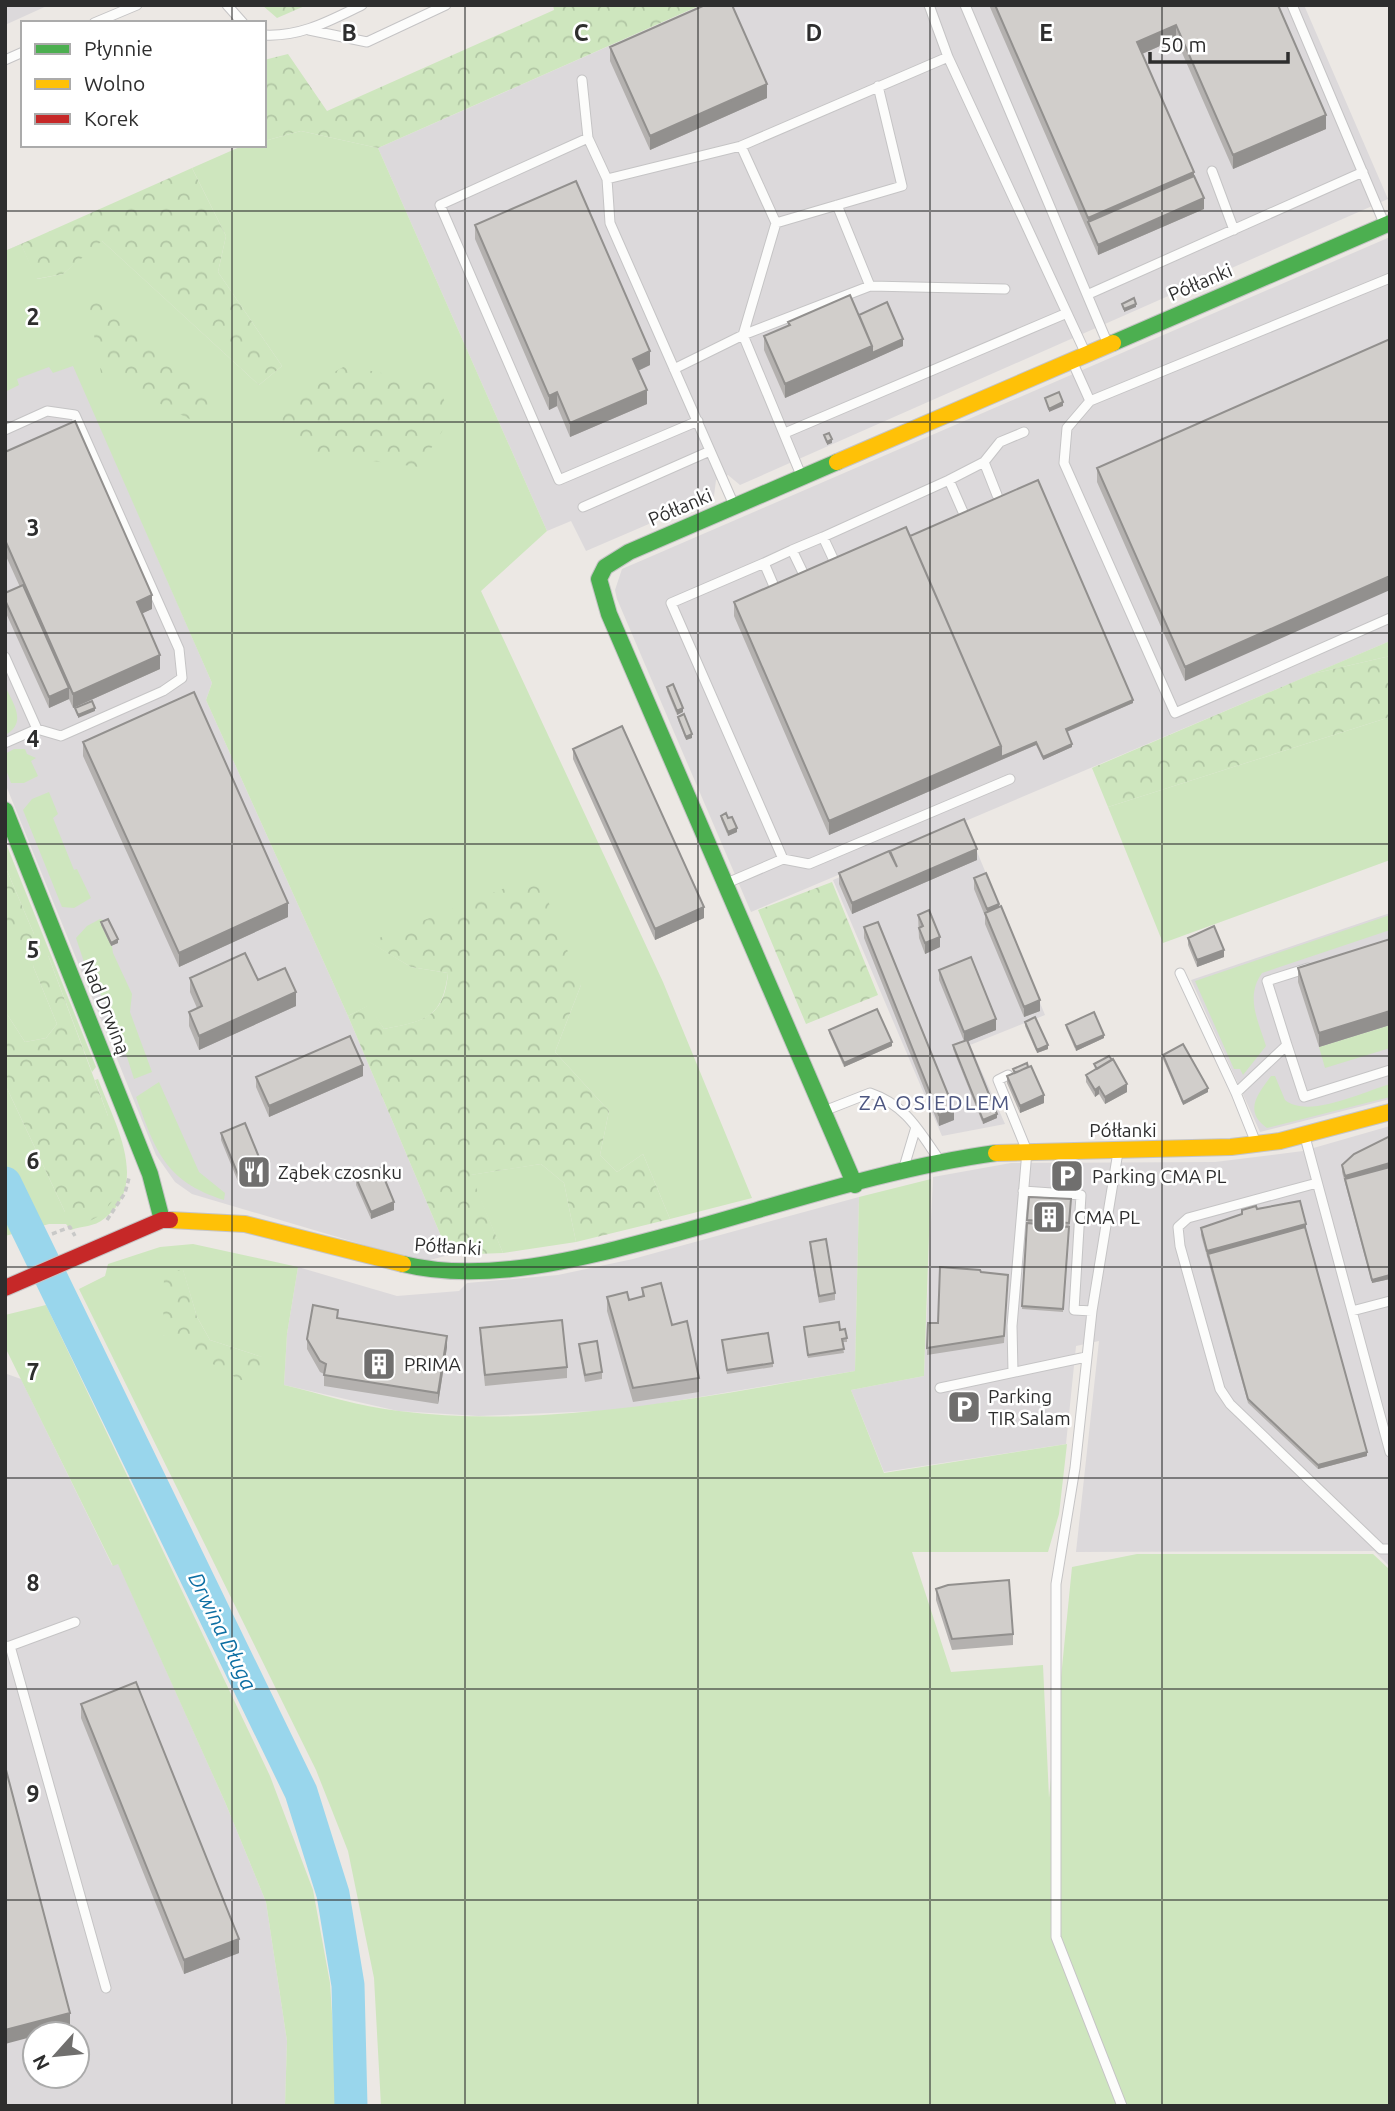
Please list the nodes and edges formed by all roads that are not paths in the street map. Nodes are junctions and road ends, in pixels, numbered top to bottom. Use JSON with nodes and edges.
{"nodes":[{"id":1,"x":136,"y":5,"type":"edge"},
{"id":2,"x":227,"y":5,"type":"edge"},
{"id":3,"x":362,"y":5,"type":"edge"},
{"id":4,"x":446,"y":5,"type":"edge"},
{"id":5,"x":929,"y":5,"type":"edge"},
{"id":6,"x":965,"y":5,"type":"edge"},
{"id":7,"x":1292,"y":5,"type":"edge"},
{"id":8,"x":99,"y":21,"type":"edge"},
{"id":9,"x":241,"y":21,"type":"edge"},
{"id":10,"x":309,"y":30,"type":"junction"},
{"id":11,"x":266,"y":35,"type":"edge"},
{"id":12,"x":21,"y":53,"type":"edge"},
{"id":13,"x":948,"y":57,"type":"junction"},
{"id":14,"x":5,"y":60,"type":"edge"},
{"id":15,"x":582,"y":80,"type":"dead end"},
{"id":16,"x":878,"y":86,"type":"junction"},
{"id":17,"x":587,"y":138,"type":"junction"},
{"id":18,"x":741,"y":146,"type":"junction"},
{"id":19,"x":1212,"y":171,"type":"dead end"},
{"id":20,"x":1363,"y":172,"type":"junction"},
{"id":21,"x":607,"y":178,"type":"junction"},
{"id":22,"x":838,"y":205,"type":"junction"},
{"id":23,"x":776,"y":222,"type":"junction"},
{"id":24,"x":1388,"y":224,"type":"edge"},
{"id":25,"x":1234,"y":230,"type":"junction"},
{"id":26,"x":1390,"y":278,"type":"edge"},
{"id":27,"x":870,"y":286,"type":"junction"},
{"id":28,"x":1005,"y":289,"type":"dead end"},
{"id":29,"x":1089,"y":294,"type":"junction"},
{"id":30,"x":1067,"y":313,"type":"junction"},
{"id":31,"x":743,"y":335,"type":"junction"},
{"id":32,"x":1108,"y":344,"type":"junction"},
{"id":33,"x":1078,"y":356,"type":"junction"},
{"id":34,"x":674,"y":369,"type":"junction"},
{"id":35,"x":1090,"y":401,"type":"junction"},
{"id":36,"x":698,"y":421,"type":"junction"},
{"id":37,"x":5,"y":430,"type":"edge"},
{"id":38,"x":1024,"y":432,"type":"dead end"},
{"id":39,"x":785,"y":433,"type":"junction"},
{"id":40,"x":710,"y":451,"type":"junction"},
{"id":41,"x":984,"y":463,"type":"junction"},
{"id":42,"x":802,"y":477,"type":"junction"},
{"id":43,"x":949,"y":480,"type":"junction"},
{"id":44,"x":997,"y":495,"type":"edge"},
{"id":45,"x":583,"y":507,"type":"dead end"},
{"id":46,"x":735,"y":507,"type":"junction"},
{"id":47,"x":963,"y":512,"type":"edge"},
{"id":48,"x":823,"y":537,"type":"junction"},
{"id":49,"x":792,"y":550,"type":"junction"},
{"id":50,"x":764,"y":564,"type":"junction"},
{"id":51,"x":836,"y":568,"type":"edge"},
{"id":52,"x":806,"y":579,"type":"edge"},
{"id":53,"x":776,"y":591,"type":"edge"},
{"id":54,"x":1390,"y":618,"type":"edge"},
{"id":55,"x":5,"y":657,"type":"edge"},
{"id":56,"x":37,"y":729,"type":"junction"},
{"id":57,"x":5,"y":743,"type":"edge"},
{"id":58,"x":1010,"y":779,"type":"dead end"},
{"id":59,"x":5,"y":810,"type":"edge"},
{"id":60,"x":783,"y":859,"type":"junction"},
{"id":61,"x":725,"y":884,"type":"junction"},
{"id":62,"x":1316,"y":965,"type":"edge"},
{"id":63,"x":1180,"y":973,"type":"dead end"},
{"id":64,"x":1287,"y":1045,"type":"junction"},
{"id":65,"x":1390,"y":1070,"type":"edge"},
{"id":66,"x":1008,"y":1075,"type":"edge"},
{"id":67,"x":1236,"y":1093,"type":"junction"},
{"id":68,"x":823,"y":1111,"type":"junction"},
{"id":69,"x":1390,"y":1112,"type":"edge"},
{"id":70,"x":916,"y":1127,"type":"junction"},
{"id":71,"x":1304,"y":1135,"type":"junction"},
{"id":72,"x":1256,"y":1144,"type":"junction"},
{"id":73,"x":1118,"y":1150,"type":"junction"},
{"id":74,"x":1027,"y":1151,"type":"junction"},
{"id":75,"x":941,"y":1162,"type":"junction"},
{"id":76,"x":902,"y":1172,"type":"junction"},
{"id":77,"x":1317,"y":1183,"type":"junction"},
{"id":78,"x":855,"y":1185,"type":"junction"},
{"id":79,"x":1023,"y":1191,"type":"junction"},
{"id":80,"x":162,"y":1220,"type":"junction"},
{"id":81,"x":9,"y":1286,"type":"edge"},
{"id":82,"x":1390,"y":1301,"type":"edge"},
{"id":83,"x":1092,"y":1311,"type":"junction"},
{"id":84,"x":1352,"y":1311,"type":"junction"},
{"id":85,"x":1086,"y":1357,"type":"junction"},
{"id":86,"x":1013,"y":1372,"type":"junction"},
{"id":87,"x":940,"y":1388,"type":"dead end"},
{"id":88,"x":1390,"y":1452,"type":"edge"},
{"id":89,"x":1390,"y":1549,"type":"edge"},
{"id":90,"x":75,"y":1622,"type":"dead end"},
{"id":91,"x":8,"y":1647,"type":"edge"},
{"id":92,"x":106,"y":1988,"type":"dead end"},
{"id":93,"x":1122,"y":2106,"type":"edge"}],
"edges":[{"from":1,"to":8,"type":"lane"},
{"from":2,"to":9,"type":"lane"},
{"from":3,"to":10,"type":"lane"},
{"from":4,"to":10,"type":"lane"},
{"from":5,"to":13,"type":"lane"},
{"from":6,"to":29,"type":"lane"},
{"from":7,"to":20,"type":"lane"},
{"from":10,"to":11,"type":"lane"},
{"from":12,"to":14,"type":"lane"},
{"from":13,"to":16,"type":"lane"},
{"from":13,"to":30,"type":"lane"},
{"from":15,"to":17,"type":"lane"},
{"from":16,"to":18,"type":"lane"},
{"from":16,"to":22,"type":"lane"},
{"from":17,"to":21,"type":"lane"},
{"from":17,"to":36,"type":"lane"},
{"from":18,"to":21,"type":"lane"},
{"from":18,"to":23,"type":"lane"},
{"from":19,"to":25,"type":"lane"},
{"from":20,"to":24,"type":"lane"},
{"from":20,"to":25,"type":"lane"},
{"from":21,"to":34,"type":"lane"},
{"from":22,"to":23,"type":"lane"},
{"from":22,"to":27,"type":"lane"},
{"from":23,"to":31,"type":"lane"},
{"from":24,"to":32,"type":"street","name":"Półłanki"},
{"from":25,"to":29,"type":"lane"},
{"from":26,"to":35,"type":"lane"},
{"from":27,"to":28,"type":"lane"},
{"from":27,"to":31,"type":"lane"},
{"from":29,"to":32,"type":"lane"},
{"from":30,"to":33,"type":"lane"},
{"from":30,"to":39,"type":"lane"},
{"from":31,"to":34,"type":"lane"},
{"from":31,"to":39,"type":"lane"},
{"from":32,"to":33,"type":"street","name":"Półłanki"},
{"from":33,"to":35,"type":"lane"},
{"from":33,"to":42,"type":"street","name":"Półłanki"},
{"from":34,"to":36,"type":"lane"},
{"from":35,"to":54,"type":"lane"},
{"from":36,"to":40,"type":"lane"},
{"from":37,"to":56,"type":"lane"},
{"from":38,"to":41,"type":"lane"},
{"from":39,"to":42,"type":"lane"},
{"from":40,"to":45,"type":"lane"},
{"from":40,"to":46,"type":"lane"},
{"from":41,"to":43,"type":"lane"},
{"from":41,"to":44,"type":"lane"},
{"from":42,"to":46,"type":"street","name":"Półłanki"},
{"from":43,"to":47,"type":"lane"},
{"from":43,"to":48,"type":"lane"},
{"from":46,"to":61,"type":"street","name":"Półłanki"},
{"from":48,"to":49,"type":"lane"},
{"from":48,"to":51,"type":"lane"},
{"from":49,"to":50,"type":"lane"},
{"from":49,"to":52,"type":"lane"},
{"from":50,"to":53,"type":"lane"},
{"from":50,"to":60,"type":"lane"},
{"from":55,"to":56,"type":"lane"},
{"from":56,"to":57,"type":"lane"},
{"from":58,"to":60,"type":"lane"},
{"from":59,"to":80,"type":"street","name":"Nad Drwiną"},
{"from":60,"to":61,"type":"lane"},
{"from":61,"to":68,"type":"street","name":"Półłanki"},
{"from":62,"to":64,"type":"lane"},
{"from":63,"to":67,"type":"lane"},
{"from":64,"to":65,"type":"lane"},
{"from":64,"to":67,"type":"lane"},
{"from":66,"to":74,"type":"lane"},
{"from":67,"to":72,"type":"lane"},
{"from":68,"to":70,"type":"lane"},
{"from":68,"to":78,"type":"street","name":"Półłanki"},
{"from":69,"to":71,"type":"street","name":"Półłanki"},
{"from":70,"to":75,"type":"lane"},
{"from":70,"to":76,"type":"lane"},
{"from":71,"to":72,"type":"street","name":"Półłanki"},
{"from":71,"to":77,"type":"lane"},
{"from":72,"to":73,"type":"street","name":"Półłanki"},
{"from":73,"to":74,"type":"street","name":"Półłanki"},
{"from":73,"to":83,"type":"lane"},
{"from":74,"to":75,"type":"street","name":"Półłanki"},
{"from":74,"to":79,"type":"lane"},
{"from":75,"to":76,"type":"street","name":"Półłanki"},
{"from":76,"to":78,"type":"street","name":"Półłanki"},
{"from":77,"to":84,"type":"lane"},
{"from":77,"to":89,"type":"lane"},
{"from":78,"to":80,"type":"street","name":"Półłanki"},
{"from":79,"to":83,"type":"lane"},
{"from":79,"to":86,"type":"lane"},
{"from":80,"to":81,"type":"street","name":"Półłanki"},
{"from":82,"to":84,"type":"lane"},
{"from":83,"to":85,"type":"lane"},
{"from":84,"to":88,"type":"lane"},
{"from":85,"to":86,"type":"lane"},
{"from":85,"to":93,"type":"lane"},
{"from":86,"to":87,"type":"lane"},
{"from":90,"to":91,"type":"lane"},
{"from":91,"to":92,"type":"lane"}]}
